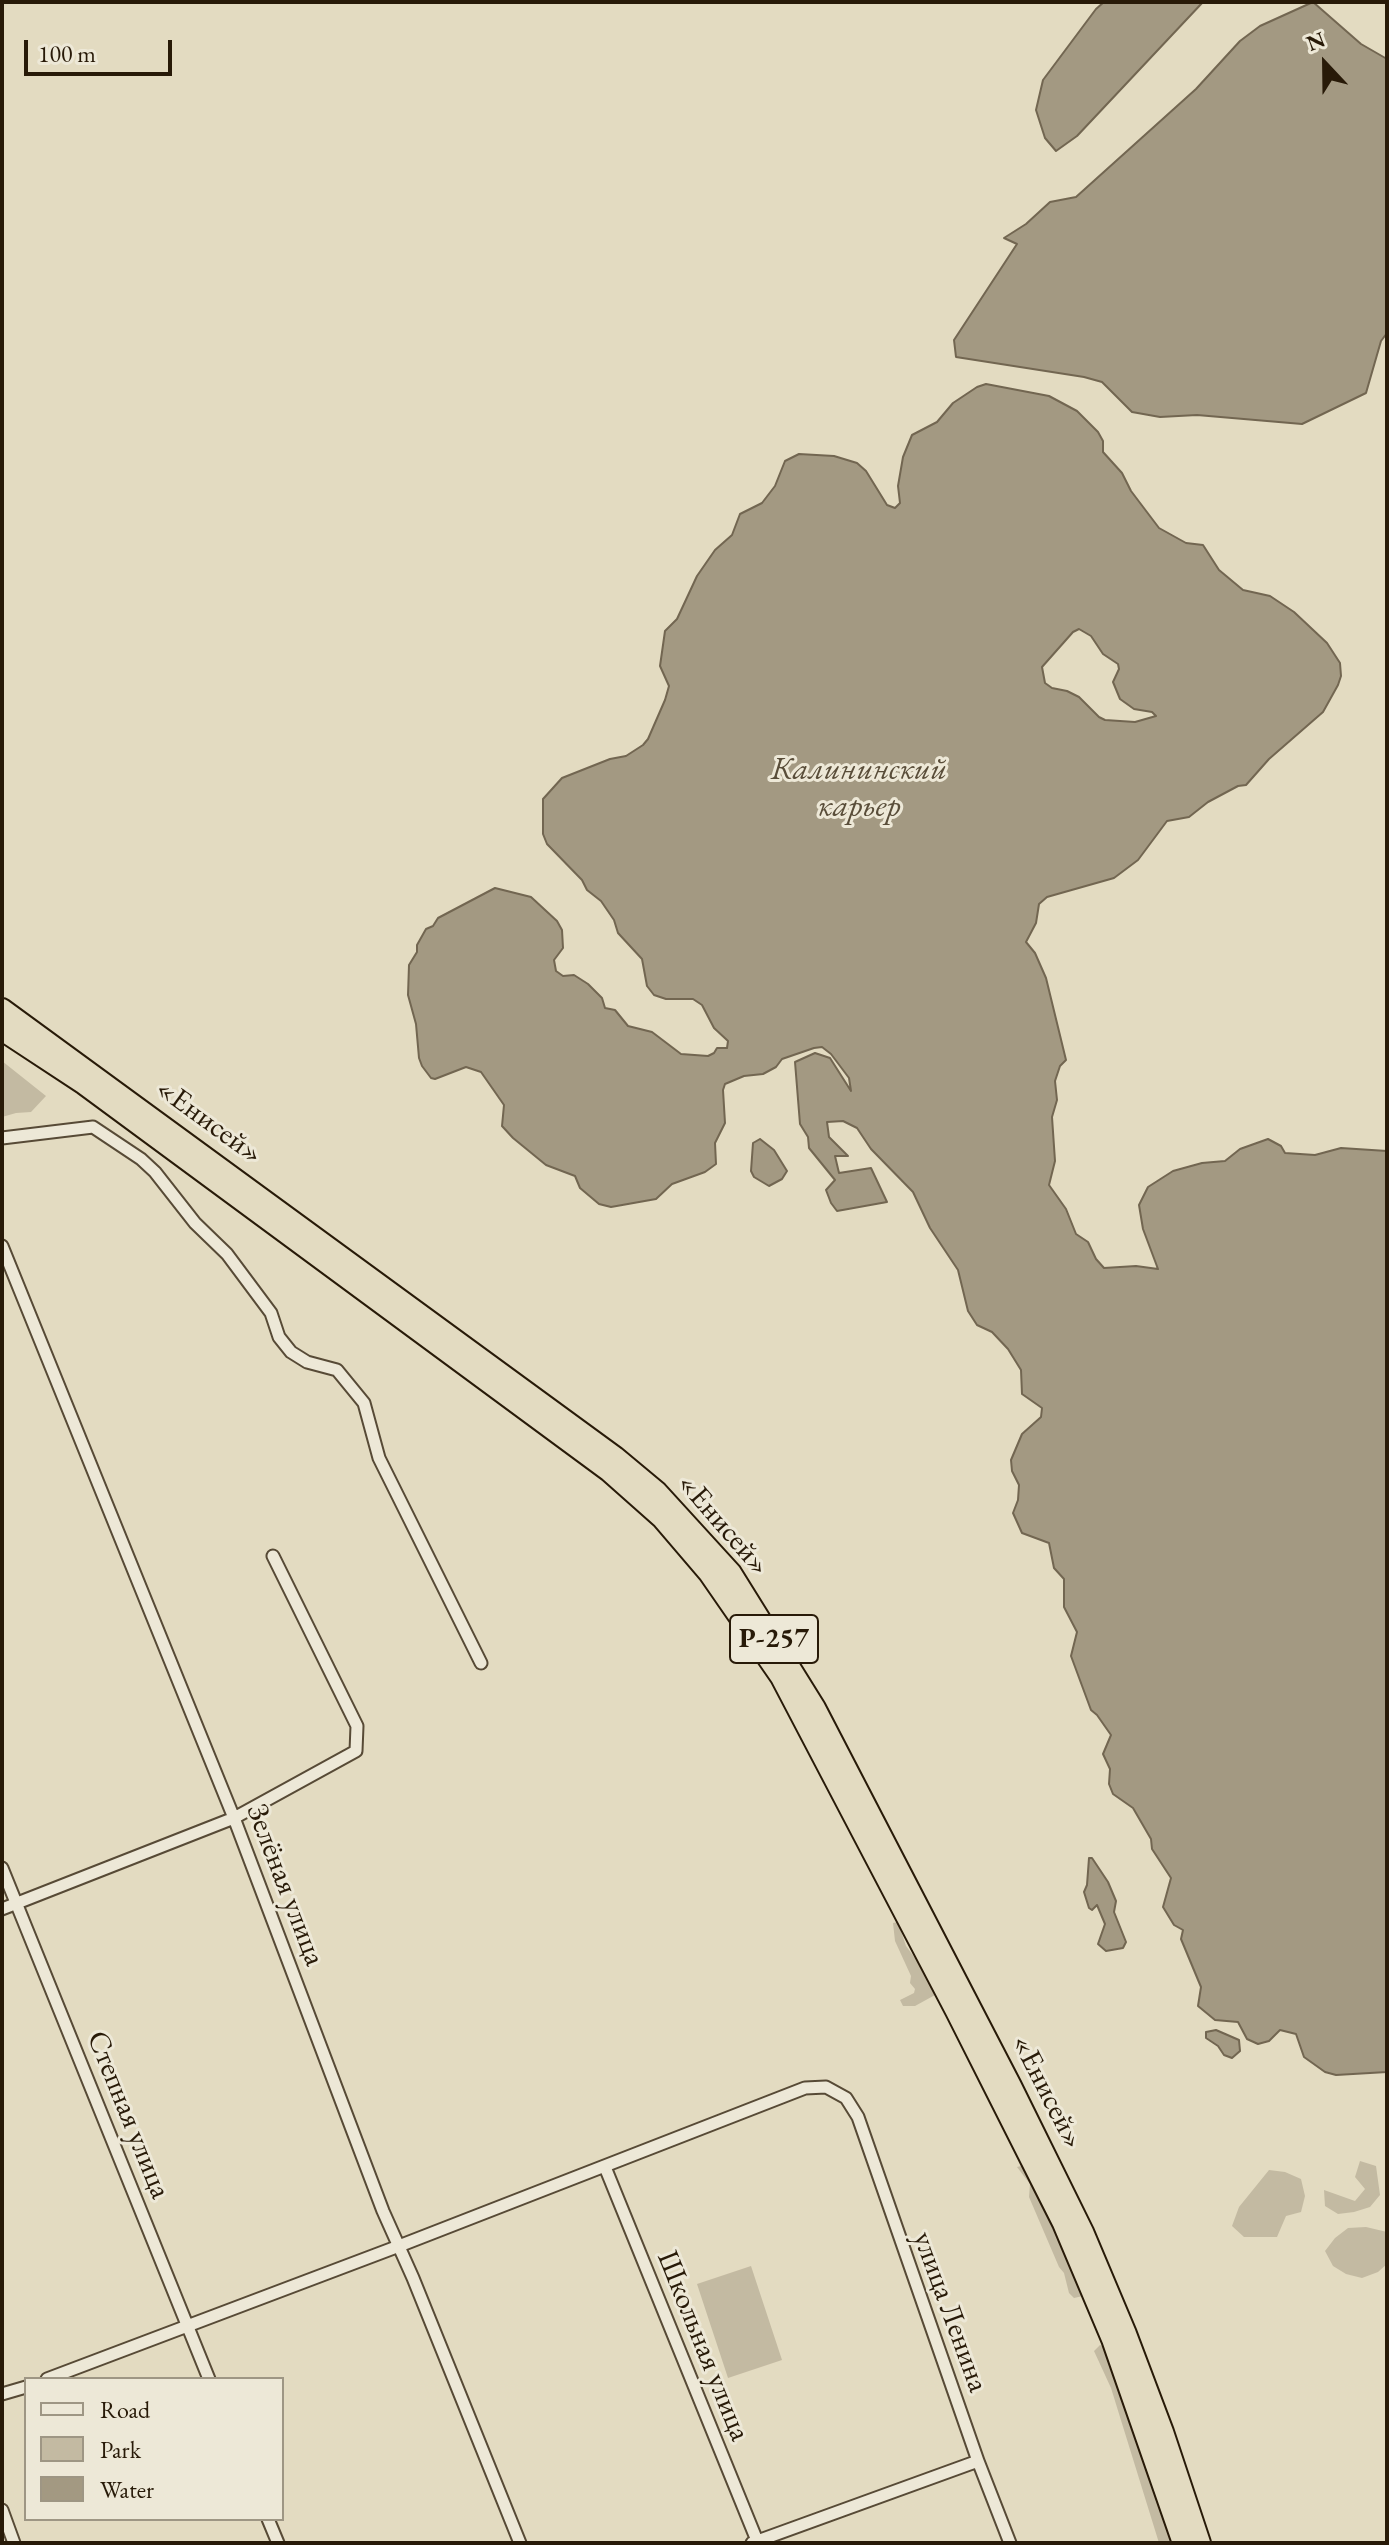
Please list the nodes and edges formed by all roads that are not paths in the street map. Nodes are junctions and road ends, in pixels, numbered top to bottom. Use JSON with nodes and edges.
{"nodes":[{"id":1,"x":2,"y":1009,"type":"edge"},
{"id":2,"x":2,"y":1030,"type":"edge"},
{"id":3,"x":2,"y":1138,"type":"edge"},
{"id":4,"x":2,"y":1246,"type":"edge"},
{"id":5,"x":273,"y":1556,"type":"dead end"},
{"id":6,"x":481,"y":1663,"type":"dead end"},
{"id":7,"x":234,"y":1818,"type":"junction"},
{"id":8,"x":2,"y":1868,"type":"edge"},
{"id":9,"x":16,"y":1903,"type":"junction"},
{"id":10,"x":2,"y":1909,"type":"edge"},
{"id":11,"x":605,"y":2167,"type":"junction"},
{"id":12,"x":399,"y":2246,"type":"junction"},
{"id":13,"x":187,"y":2327,"type":"junction"},
{"id":14,"x":52,"y":2377,"type":"edge"},
{"id":15,"x":208,"y":2377,"type":"edge"},
{"id":16,"x":24,"y":2388,"type":"edge"},
{"id":17,"x":2,"y":2394,"type":"edge"},
{"id":18,"x":978,"y":2461,"type":"junction"},
{"id":19,"x":2,"y":2510,"type":"edge"},
{"id":20,"x":269,"y":2521,"type":"edge"},
{"id":21,"x":755,"y":2542,"type":"edge"},
{"id":22,"x":14,"y":2543,"type":"edge"},
{"id":23,"x":278,"y":2543,"type":"edge"},
{"id":24,"x":520,"y":2543,"type":"edge"},
{"id":25,"x":1010,"y":2543,"type":"edge"},
{"id":26,"x":1183,"y":2543,"type":"edge"},
{"id":27,"x":1200,"y":2543,"type":"edge"}],
"edges":[{"from":1,"to":27,"type":"highway","name":"«Енисей»","number":"Р-257"},
{"from":2,"to":26,"type":"highway","name":"«Енисей»","number":"Р-257"},
{"from":3,"to":6,"type":"street"},
{"from":4,"to":7,"type":"street","name":"Зелёная улица"},
{"from":5,"to":7,"type":"street"},
{"from":7,"to":9,"type":"street"},
{"from":7,"to":12,"type":"street","name":"Зелёная улица"},
{"from":8,"to":9,"type":"street","name":"Степная улица"},
{"from":9,"to":10,"type":"street"},
{"from":9,"to":13,"type":"street","name":"Степная улица"},
{"from":11,"to":12,"type":"street"},
{"from":11,"to":18,"type":"street","name":"улица Ленина"},
{"from":11,"to":21,"type":"street","name":"Школьная улица"},
{"from":12,"to":13,"type":"street"},
{"from":12,"to":24,"type":"street","name":"Зелёная улица"},
{"from":13,"to":14,"type":"street"},
{"from":13,"to":15,"type":"street","name":"Степная улица"},
{"from":16,"to":17,"type":"street"},
{"from":18,"to":21,"type":"street"},
{"from":18,"to":25,"type":"street","name":"улица Ленина"},
{"from":19,"to":22,"type":"street"},
{"from":20,"to":23,"type":"street"}]}
